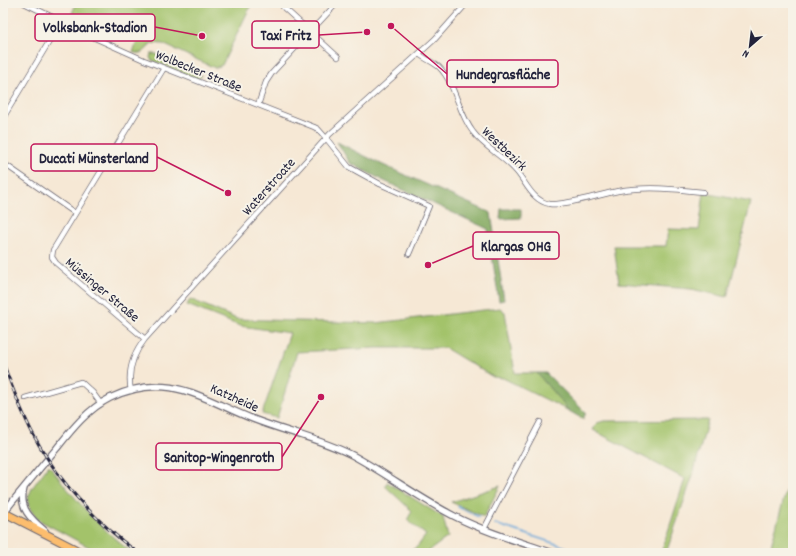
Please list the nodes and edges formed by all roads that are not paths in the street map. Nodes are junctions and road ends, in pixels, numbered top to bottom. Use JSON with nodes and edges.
{"nodes":[{"id":1,"x":24,"y":3,"type":"edge"},
{"id":2,"x":337,"y":3,"type":"edge"},
{"id":3,"x":467,"y":3,"type":"edge"},
{"id":4,"x":283,"y":7,"type":"dead end"},
{"id":5,"x":61,"y":22,"type":"junction"},
{"id":6,"x":310,"y":32,"type":"junction"},
{"id":7,"x":419,"y":54,"type":"junction"},
{"id":8,"x":338,"y":57,"type":"dead end"},
{"id":9,"x":164,"y":68,"type":"junction"},
{"id":10,"x":258,"y":105,"type":"junction"},
{"id":11,"x":3,"y":118,"type":"edge"},
{"id":12,"x":326,"y":138,"type":"junction"},
{"id":13,"x":3,"y":163,"type":"edge"},
{"id":14,"x":703,"y":192,"type":"dead end"},
{"id":15,"x":75,"y":213,"type":"junction"},
{"id":16,"x":409,"y":254,"type":"dead end"},
{"id":17,"x":145,"y":339,"type":"junction"},
{"id":18,"x":131,"y":391,"type":"junction"},
{"id":19,"x":25,"y":398,"type":"dead end"},
{"id":20,"x":101,"y":404,"type":"junction"},
{"id":21,"x":540,"y":422,"type":"dead end"},
{"id":22,"x":25,"y":486,"type":"junction"},
{"id":23,"x":3,"y":512,"type":"edge"},
{"id":24,"x":484,"y":529,"type":"junction"},
{"id":25,"x":50,"y":536,"type":"junction"},
{"id":26,"x":83,"y":553,"type":"edge"},
{"id":27,"x":553,"y":553,"type":"edge"}],
"edges":[{"from":1,"to":5,"type":"street","name":"Wolbecker Straße"},
{"from":2,"to":6,"type":"street"},
{"from":3,"to":7,"type":"street"},
{"from":4,"to":6,"type":"street"},
{"from":5,"to":9,"type":"street","name":"Wolbecker Straße"},
{"from":5,"to":11,"type":"street"},
{"from":6,"to":8,"type":"street"},
{"from":6,"to":10,"type":"street"},
{"from":7,"to":12,"type":"street"},
{"from":7,"to":14,"type":"street","name":"Westbezirk"},
{"from":9,"to":10,"type":"street","name":"Wolbecker Straße"},
{"from":9,"to":15,"type":"street","name":"Müssinger Straße"},
{"from":10,"to":12,"type":"street","name":"Wolbecker Straße"},
{"from":12,"to":16,"type":"street"},
{"from":12,"to":17,"type":"street","name":"Waterstroate"},
{"from":13,"to":15,"type":"street"},
{"from":15,"to":17,"type":"street","name":"Müssinger Straße"},
{"from":17,"to":18,"type":"street","name":"Waterstroate"},
{"from":18,"to":20,"type":"street","name":"Katzheide"},
{"from":18,"to":24,"type":"street","name":"Katzheide"},
{"from":19,"to":20,"type":"street"},
{"from":20,"to":22,"type":"street","name":"Katzheide"},
{"from":21,"to":24,"type":"street"},
{"from":22,"to":23,"type":"street","name":"Katzheide"},
{"from":22,"to":25,"type":"street"},
{"from":23,"to":25,"type":"main road"},
{"from":24,"to":27,"type":"street","name":"Katzheide"},
{"from":25,"to":26,"type":"main road"}]}
